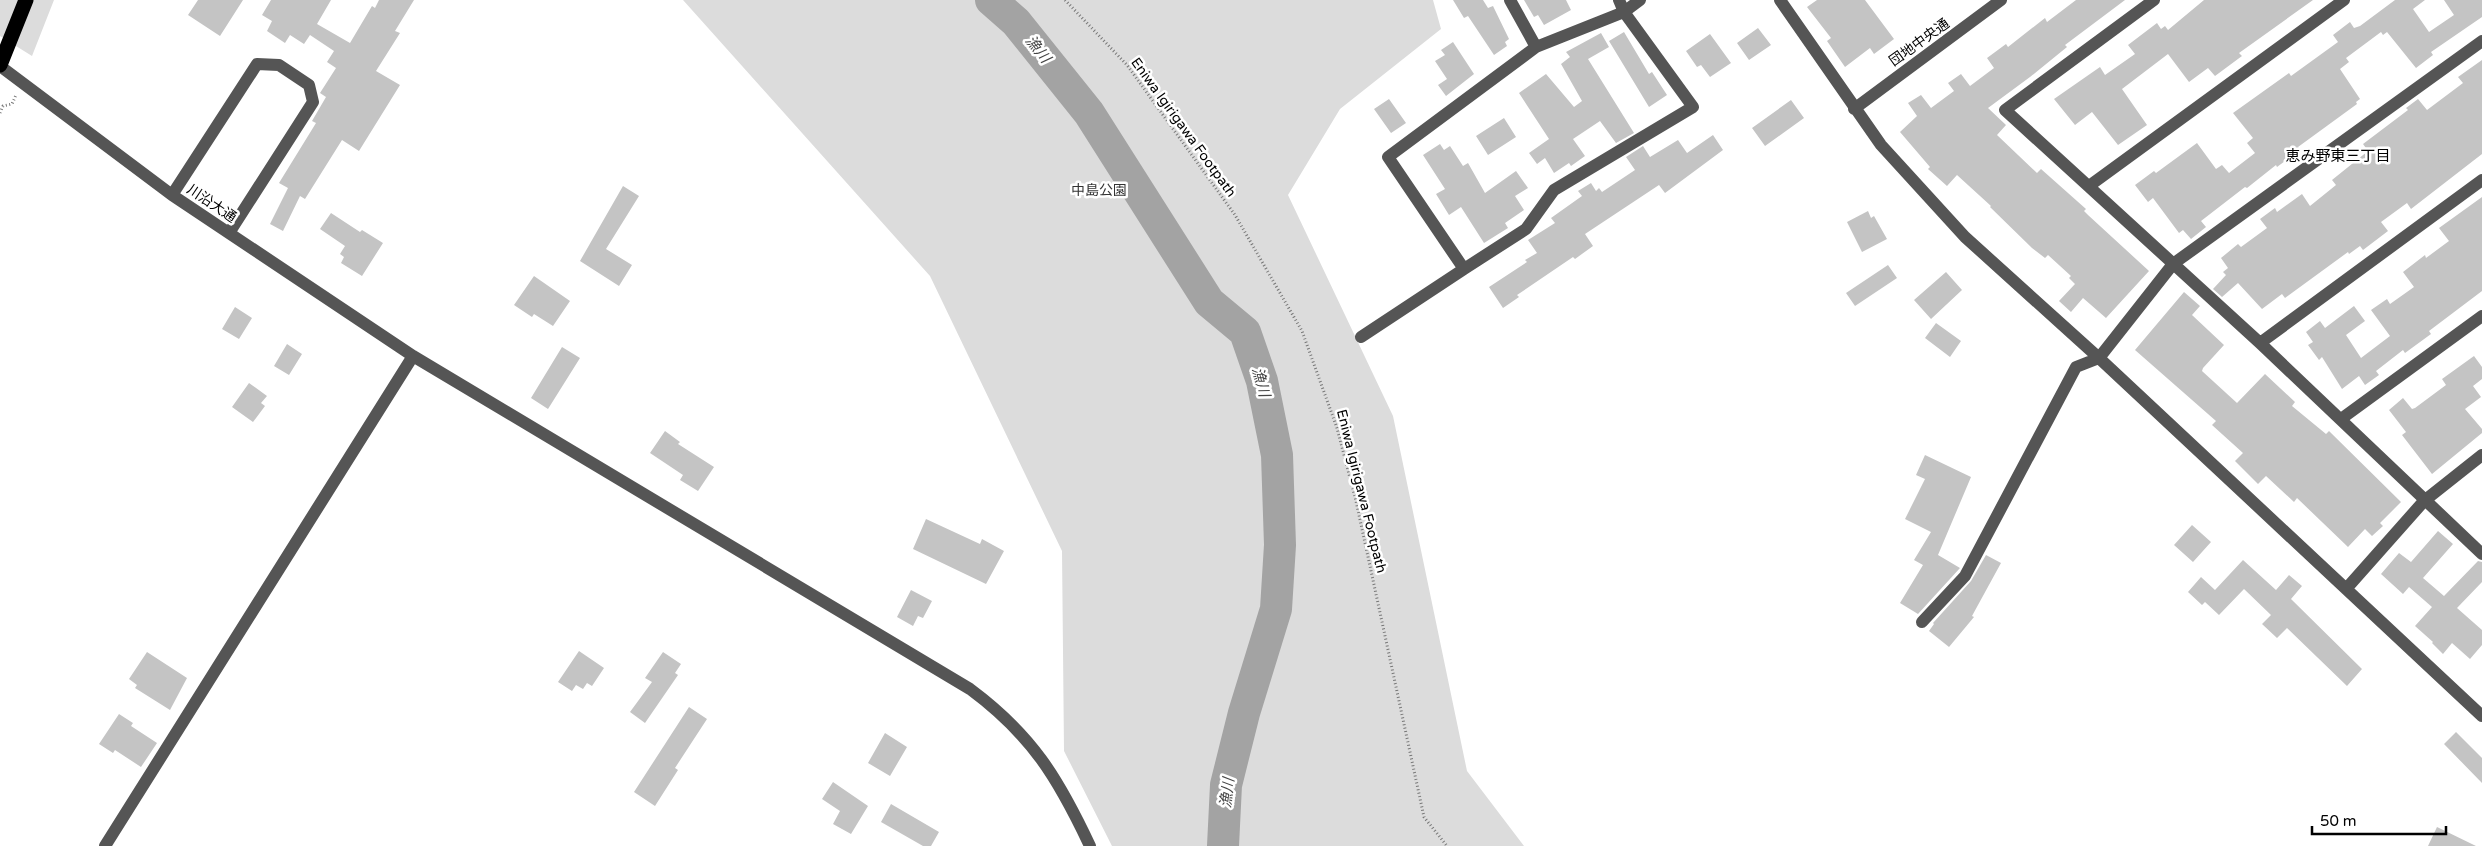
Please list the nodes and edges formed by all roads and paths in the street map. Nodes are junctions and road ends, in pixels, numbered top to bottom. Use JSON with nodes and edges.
{"nodes":[{"id":1,"x":26,"y":0,"type":"edge"},
{"id":2,"x":1064,"y":0,"type":"edge"},
{"id":3,"x":1510,"y":0,"type":"edge"},
{"id":4,"x":1640,"y":0,"type":"edge"},
{"id":5,"x":1780,"y":0,"type":"edge"},
{"id":6,"x":2001,"y":0,"type":"edge"},
{"id":7,"x":2154,"y":0,"type":"edge"},
{"id":8,"x":2344,"y":0,"type":"edge"},
{"id":9,"x":1622,"y":6,"type":"edge"},
{"id":10,"x":2482,"y":40,"type":"edge"},
{"id":11,"x":1536,"y":47,"type":"junction"},
{"id":12,"x":0,"y":66,"type":"edge"},
{"id":13,"x":21,"y":82,"type":"junction"},
{"id":14,"x":1854,"y":109,"type":"junction"},
{"id":15,"x":0,"y":113,"type":"edge"},
{"id":16,"x":2482,"y":180,"type":"edge"},
{"id":17,"x":2088,"y":186,"type":"junction"},
{"id":18,"x":172,"y":194,"type":"junction"},
{"id":19,"x":229,"y":233,"type":"junction"},
{"id":20,"x":2173,"y":264,"type":"junction"},
{"id":21,"x":1464,"y":269,"type":"junction"},
{"id":22,"x":2482,"y":316,"type":"edge"},
{"id":23,"x":1361,"y":337,"type":"dead end"},
{"id":24,"x":2260,"y":343,"type":"junction"},
{"id":25,"x":413,"y":356,"type":"junction"},
{"id":26,"x":2099,"y":358,"type":"junction"},
{"id":27,"x":2341,"y":419,"type":"junction"},
{"id":28,"x":2482,"y":455,"type":"edge"},
{"id":29,"x":2424,"y":500,"type":"junction"},
{"id":30,"x":2482,"y":554,"type":"edge"},
{"id":31,"x":2346,"y":590,"type":"junction"},
{"id":32,"x":1922,"y":622,"type":"dead end"},
{"id":33,"x":2482,"y":716,"type":"edge"},
{"id":34,"x":105,"y":846,"type":"edge"},
{"id":35,"x":1090,"y":846,"type":"edge"},
{"id":36,"x":1447,"y":846,"type":"edge"}],
"edges":[{"from":1,"to":12,"type":"highway"},
{"from":2,"to":36,"type":"path","name":"Eniwa Igirigawa Footpath"},
{"from":3,"to":11,"type":"street"},
{"from":4,"to":9,"type":"street"},
{"from":5,"to":14,"type":"street"},
{"from":6,"to":14,"type":"street","name":"団地中央通"},
{"from":7,"to":17,"type":"street"},
{"from":8,"to":17,"type":"street"},
{"from":9,"to":11,"type":"street"},
{"from":9,"to":21,"type":"street"},
{"from":10,"to":20,"type":"street"},
{"from":11,"to":21,"type":"street"},
{"from":12,"to":13,"type":"street","name":"川沿大通"},
{"from":13,"to":15,"type":"path"},
{"from":13,"to":18,"type":"street","name":"川沿大通"},
{"from":14,"to":26,"type":"street"},
{"from":16,"to":24,"type":"street"},
{"from":17,"to":20,"type":"street"},
{"from":18,"to":19,"type":"street","name":"川沿大通"},
{"from":18,"to":19,"type":"street"},
{"from":19,"to":25,"type":"street","name":"川沿大通"},
{"from":20,"to":24,"type":"street"},
{"from":20,"to":26,"type":"street"},
{"from":21,"to":23,"type":"street"},
{"from":22,"to":27,"type":"street"},
{"from":24,"to":27,"type":"street"},
{"from":25,"to":34,"type":"street"},
{"from":25,"to":35,"type":"street","name":"川沿大通"},
{"from":26,"to":31,"type":"street"},
{"from":26,"to":32,"type":"street"},
{"from":27,"to":29,"type":"street"},
{"from":28,"to":29,"type":"street"},
{"from":29,"to":30,"type":"street"},
{"from":29,"to":31,"type":"street"},
{"from":31,"to":33,"type":"street"}]}
